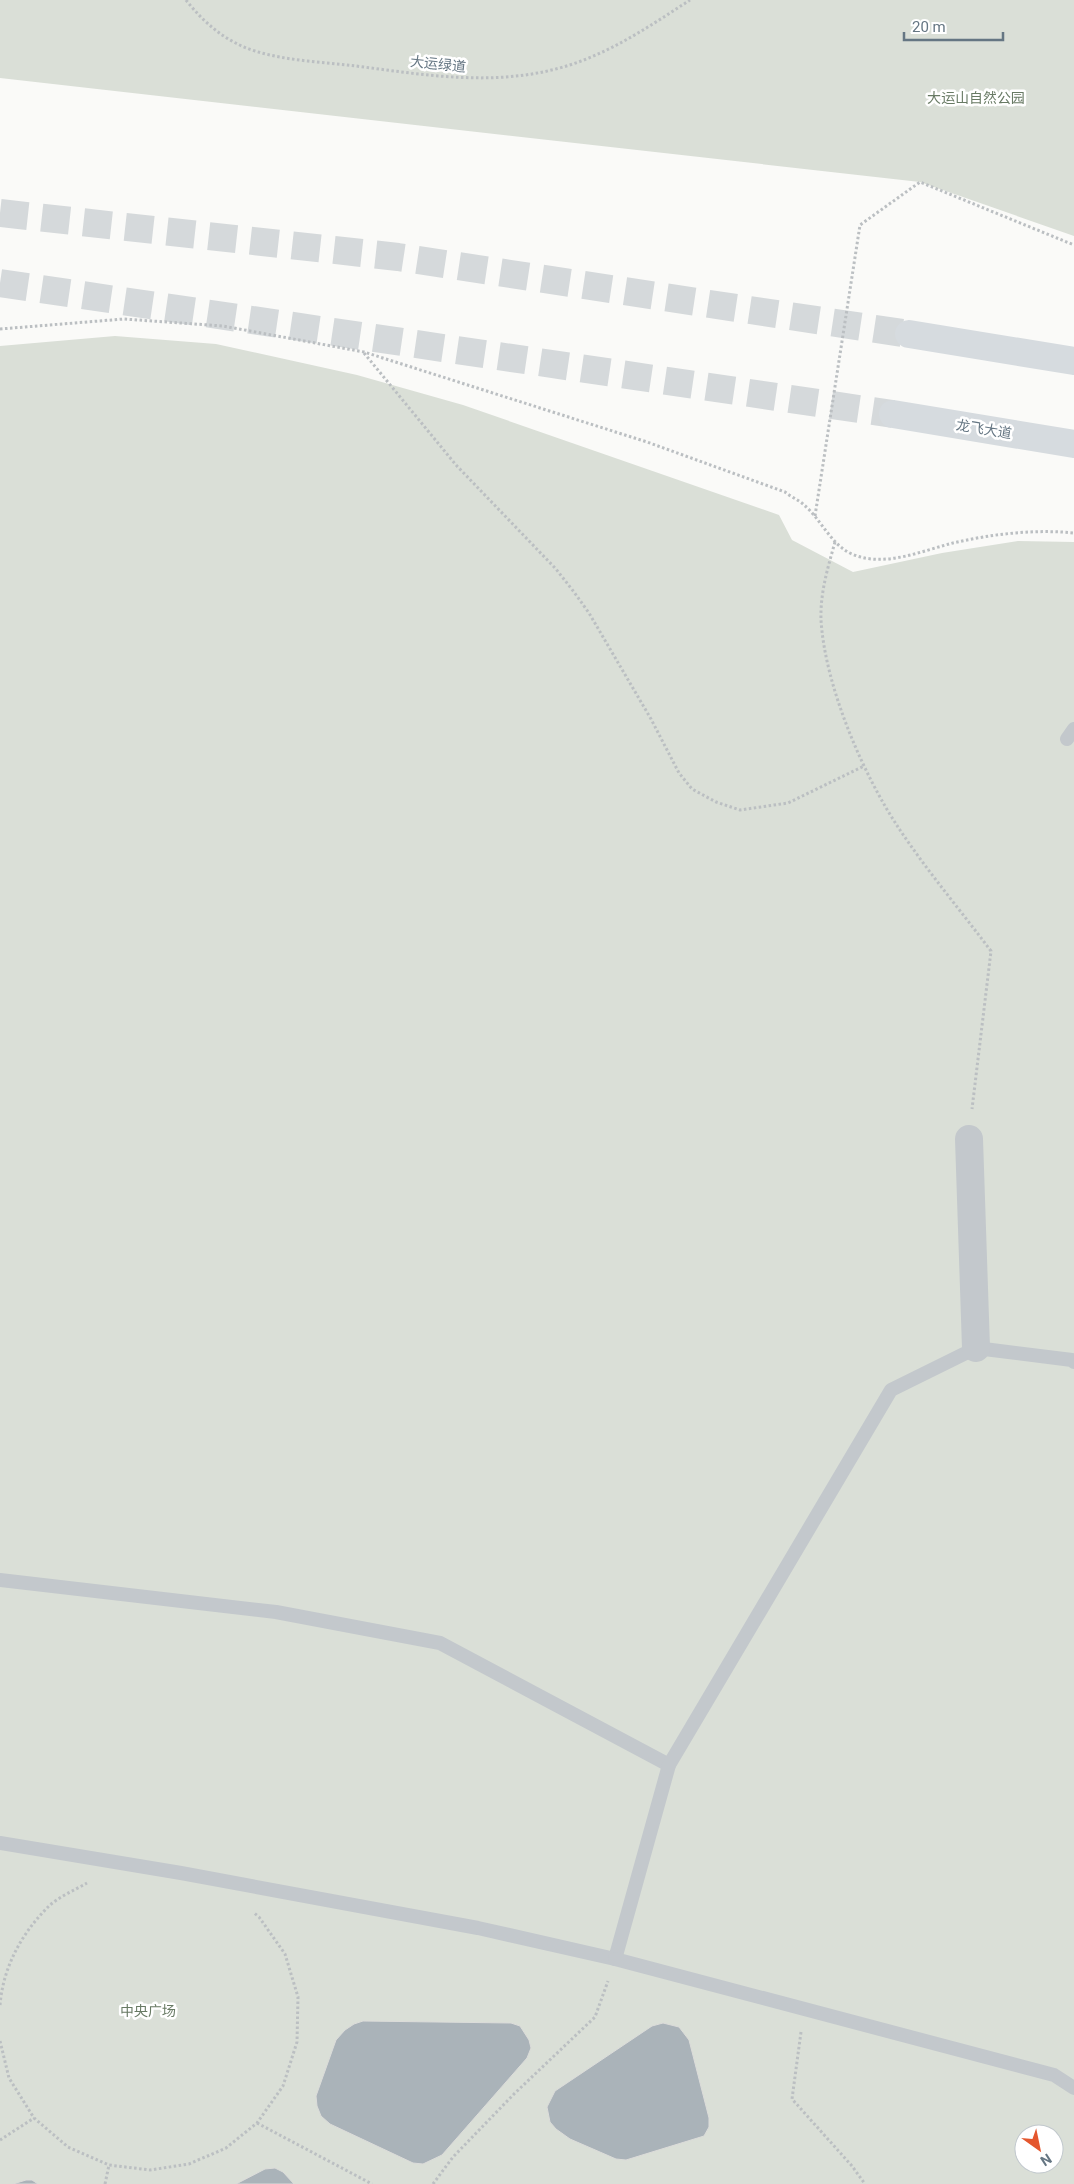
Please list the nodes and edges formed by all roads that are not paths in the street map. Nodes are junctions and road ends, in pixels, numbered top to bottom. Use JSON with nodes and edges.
{"nodes":[{"id":1,"x":908,"y":334,"type":"tunnel mouth"},
{"id":2,"x":1074,"y":361,"type":"edge"},
{"id":3,"x":893,"y":414,"type":"tunnel mouth"},
{"id":4,"x":1074,"y":444,"type":"edge"},
{"id":5,"x":969,"y":1139,"type":"road end"},
{"id":6,"x":976,"y":1348,"type":"junction"},
{"id":7,"x":1074,"y":1362,"type":"edge"},
{"id":8,"x":0,"y":1580,"type":"edge"},
{"id":9,"x":669,"y":1765,"type":"junction"},
{"id":10,"x":0,"y":1843,"type":"edge"},
{"id":11,"x":615,"y":1959,"type":"junction"},
{"id":12,"x":1054,"y":2075,"type":"junction"},
{"id":13,"x":1074,"y":2079,"type":"edge"},
{"id":14,"x":1074,"y":2088,"type":"edge"}],
"edges":[{"from":1,"to":2,"type":"main road"},
{"from":3,"to":4,"type":"main road","name":"龙飞大道"},
{"from":5,"to":6,"type":"street"},
{"from":6,"to":7,"type":"lane"},
{"from":6,"to":9,"type":"lane"},
{"from":8,"to":9,"type":"lane"},
{"from":9,"to":11,"type":"lane"},
{"from":10,"to":11,"type":"lane"},
{"from":11,"to":12,"type":"lane"},
{"from":12,"to":13,"type":"lane"},
{"from":12,"to":14,"type":"lane"}]}
